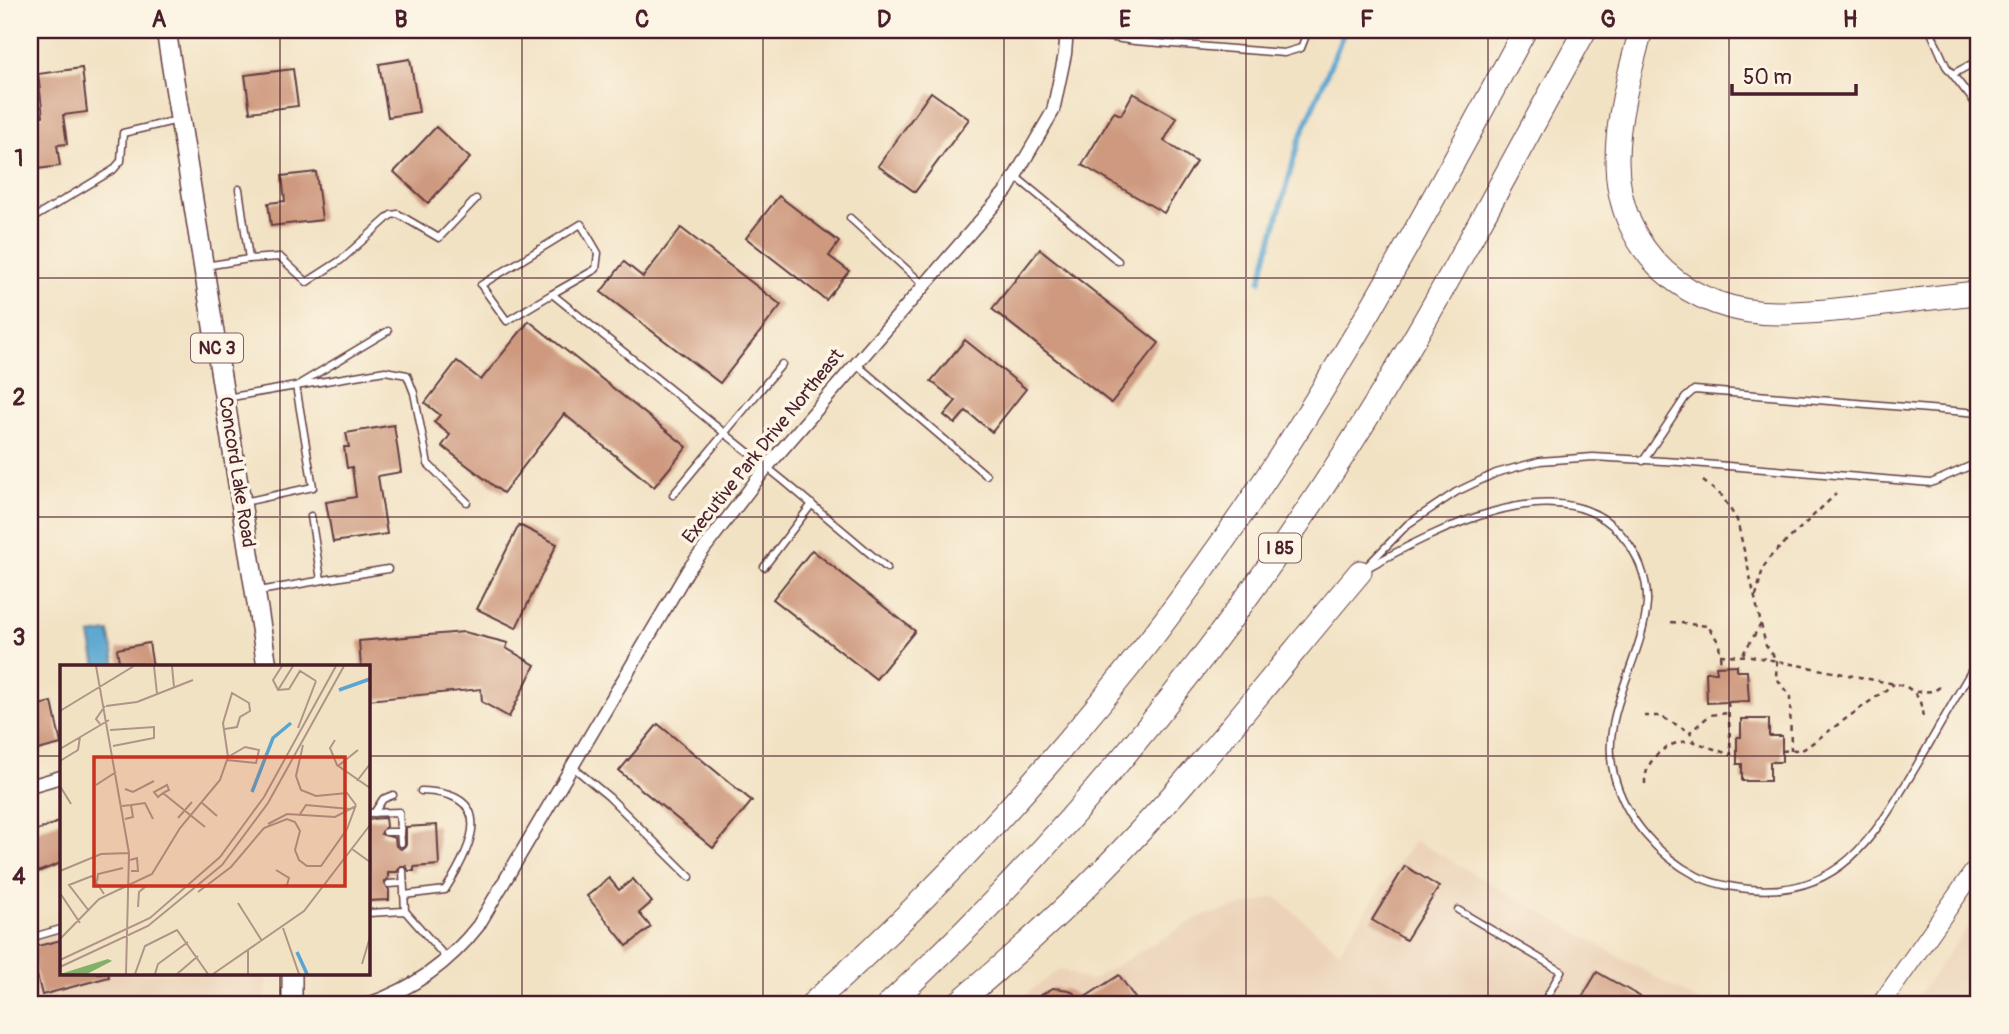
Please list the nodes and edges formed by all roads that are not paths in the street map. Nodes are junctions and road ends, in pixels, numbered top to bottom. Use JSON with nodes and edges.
{"nodes":[{"id":1,"x":166,"y":30,"type":"edge"},
{"id":2,"x":1308,"y":30,"type":"edge"},
{"id":3,"x":1525,"y":30,"type":"edge"},
{"id":4,"x":1585,"y":30,"type":"edge"},
{"id":5,"x":1641,"y":30,"type":"edge"},
{"id":6,"x":1930,"y":30,"type":"edge"},
{"id":7,"x":1067,"y":31,"type":"edge"},
{"id":8,"x":1979,"y":60,"type":"edge"},
{"id":9,"x":1953,"y":74,"type":"junction"},
{"id":10,"x":1979,"y":108,"type":"edge"},
{"id":11,"x":179,"y":120,"type":"junction"},
{"id":12,"x":1015,"y":176,"type":"junction"},
{"id":13,"x":239,"y":189,"type":"dead end"},
{"id":14,"x":476,"y":200,"type":"dead end"},
{"id":15,"x":850,"y":218,"type":"dead end"},
{"id":16,"x":30,"y":220,"type":"edge"},
{"id":17,"x":249,"y":260,"type":"junction"},
{"id":18,"x":1118,"y":261,"type":"dead end"},
{"id":19,"x":203,"y":266,"type":"junction"},
{"id":20,"x":923,"y":285,"type":"junction"},
{"id":21,"x":1979,"y":293,"type":"edge"},
{"id":22,"x":552,"y":294,"type":"junction"},
{"id":23,"x":388,"y":331,"type":"dead end"},
{"id":24,"x":855,"y":363,"type":"junction"},
{"id":25,"x":782,"y":364,"type":"dead end"},
{"id":26,"x":296,"y":386,"type":"junction"},
{"id":27,"x":225,"y":398,"type":"junction"},
{"id":28,"x":1979,"y":414,"type":"edge"},
{"id":29,"x":723,"y":433,"type":"junction"},
{"id":30,"x":1643,"y":461,"type":"junction"},
{"id":31,"x":1979,"y":462,"type":"edge"},
{"id":32,"x":766,"y":468,"type":"junction"},
{"id":33,"x":986,"y":475,"type":"dead end"},
{"id":34,"x":673,"y":495,"type":"dead end"},
{"id":35,"x":243,"y":502,"type":"junction"},
{"id":36,"x":467,"y":502,"type":"dead end"},
{"id":37,"x":812,"y":504,"type":"junction"},
{"id":38,"x":311,"y":516,"type":"dead end"},
{"id":39,"x":764,"y":567,"type":"dead end"},
{"id":40,"x":887,"y":568,"type":"dead end"},
{"id":41,"x":388,"y":569,"type":"dead end"},
{"id":42,"x":1360,"y":572,"type":"junction"},
{"id":43,"x":321,"y":580,"type":"junction"},
{"id":44,"x":257,"y":591,"type":"junction"},
{"id":45,"x":1979,"y":658,"type":"edge"},
{"id":46,"x":267,"y":665,"type":"edge"},
{"id":47,"x":571,"y":765,"type":"junction"},
{"id":48,"x":60,"y":777,"type":"edge"},
{"id":49,"x":30,"y":786,"type":"edge"},
{"id":50,"x":421,"y":791,"type":"dead end"},
{"id":51,"x":393,"y":795,"type":"dead end"},
{"id":52,"x":371,"y":813,"type":"edge"},
{"id":53,"x":386,"y":832,"type":"dead end"},
{"id":54,"x":400,"y":832,"type":"junction"},
{"id":55,"x":401,"y":843,"type":"dead end"},
{"id":56,"x":1979,"y":864,"type":"edge"},
{"id":57,"x":403,"y":872,"type":"dead end"},
{"id":58,"x":690,"y":877,"type":"dead end"},
{"id":59,"x":403,"y":883,"type":"junction"},
{"id":60,"x":388,"y":884,"type":"dead end"},
{"id":61,"x":404,"y":895,"type":"junction"},
{"id":62,"x":1458,"y":910,"type":"dead end"},
{"id":63,"x":405,"y":911,"type":"junction"},
{"id":64,"x":369,"y":913,"type":"edge"},
{"id":65,"x":60,"y":929,"type":"edge"},
{"id":66,"x":30,"y":938,"type":"edge"},
{"id":67,"x":448,"y":960,"type":"junction"},
{"id":68,"x":292,"y":974,"type":"edge"},
{"id":69,"x":292,"y":1004,"type":"edge"},
{"id":70,"x":368,"y":1004,"type":"edge"},
{"id":71,"x":812,"y":1004,"type":"edge"},
{"id":72,"x":889,"y":1004,"type":"edge"},
{"id":73,"x":957,"y":1004,"type":"edge"},
{"id":74,"x":1543,"y":1004,"type":"edge"},
{"id":75,"x":1881,"y":1004,"type":"edge"}],
"edges":[{"from":1,"to":11,"type":"main road","name":"Concord Lake Road","number":"NC 3"},
{"from":2,"to":7,"type":"lane"},
{"from":3,"to":71,"type":"highway","number":"I 85"},
{"from":4,"to":72,"type":"highway","number":"I 85"},
{"from":5,"to":21,"type":"highway"},
{"from":6,"to":9,"type":"lane"},
{"from":7,"to":12,"type":"street","name":"Executive Park Drive Northeast"},
{"from":8,"to":9,"type":"lane"},
{"from":9,"to":10,"type":"lane"},
{"from":11,"to":16,"type":"lane"},
{"from":11,"to":19,"type":"main road","name":"Concord Lake Road","number":"NC 3"},
{"from":12,"to":18,"type":"lane"},
{"from":12,"to":20,"type":"street","name":"Executive Park Drive Northeast"},
{"from":13,"to":17,"type":"lane"},
{"from":14,"to":17,"type":"lane"},
{"from":15,"to":20,"type":"lane"},
{"from":17,"to":19,"type":"lane"},
{"from":19,"to":27,"type":"main road","name":"Concord Lake Road","number":"NC 3"},
{"from":20,"to":24,"type":"street","name":"Executive Park Drive Northeast"},
{"from":22,"to":22,"type":"lane"},
{"from":22,"to":29,"type":"lane"},
{"from":23,"to":26,"type":"lane"},
{"from":24,"to":32,"type":"street","name":"Executive Park Drive Northeast"},
{"from":24,"to":33,"type":"lane"},
{"from":25,"to":29,"type":"lane"},
{"from":26,"to":27,"type":"lane"},
{"from":26,"to":35,"type":"lane"},
{"from":26,"to":36,"type":"lane"},
{"from":27,"to":35,"type":"main road","name":"Concord Lake Road","number":"NC 3"},
{"from":28,"to":30,"type":"lane"},
{"from":29,"to":32,"type":"lane"},
{"from":29,"to":34,"type":"lane"},
{"from":30,"to":31,"type":"lane"},
{"from":30,"to":42,"type":"lane"},
{"from":32,"to":37,"type":"lane"},
{"from":32,"to":47,"type":"street","name":"Executive Park Drive Northeast"},
{"from":35,"to":44,"type":"main road","name":"Concord Lake Road","number":"NC 3"},
{"from":37,"to":39,"type":"lane"},
{"from":37,"to":40,"type":"lane"},
{"from":38,"to":43,"type":"lane"},
{"from":41,"to":43,"type":"lane"},
{"from":42,"to":45,"type":"lane"},
{"from":42,"to":73,"type":"highway"},
{"from":43,"to":44,"type":"lane"},
{"from":44,"to":46,"type":"main road","name":"Concord Lake Road","number":"NC 3"},
{"from":47,"to":58,"type":"lane"},
{"from":47,"to":67,"type":"street","name":"Executive Park Drive Northeast"},
{"from":48,"to":49,"type":"street"},
{"from":50,"to":61,"type":"lane"},
{"from":51,"to":52,"type":"lane"},
{"from":52,"to":54,"type":"lane"},
{"from":53,"to":54,"type":"lane"},
{"from":54,"to":55,"type":"lane"},
{"from":56,"to":75,"type":"main road"},
{"from":57,"to":59,"type":"lane"},
{"from":59,"to":60,"type":"lane"},
{"from":59,"to":61,"type":"lane"},
{"from":61,"to":63,"type":"lane"},
{"from":62,"to":74,"type":"lane"},
{"from":63,"to":64,"type":"lane"},
{"from":63,"to":67,"type":"lane"},
{"from":65,"to":66,"type":"lane"},
{"from":67,"to":70,"type":"street","name":"Executive Park Drive Northeast"},
{"from":68,"to":69,"type":"main road"}]}
